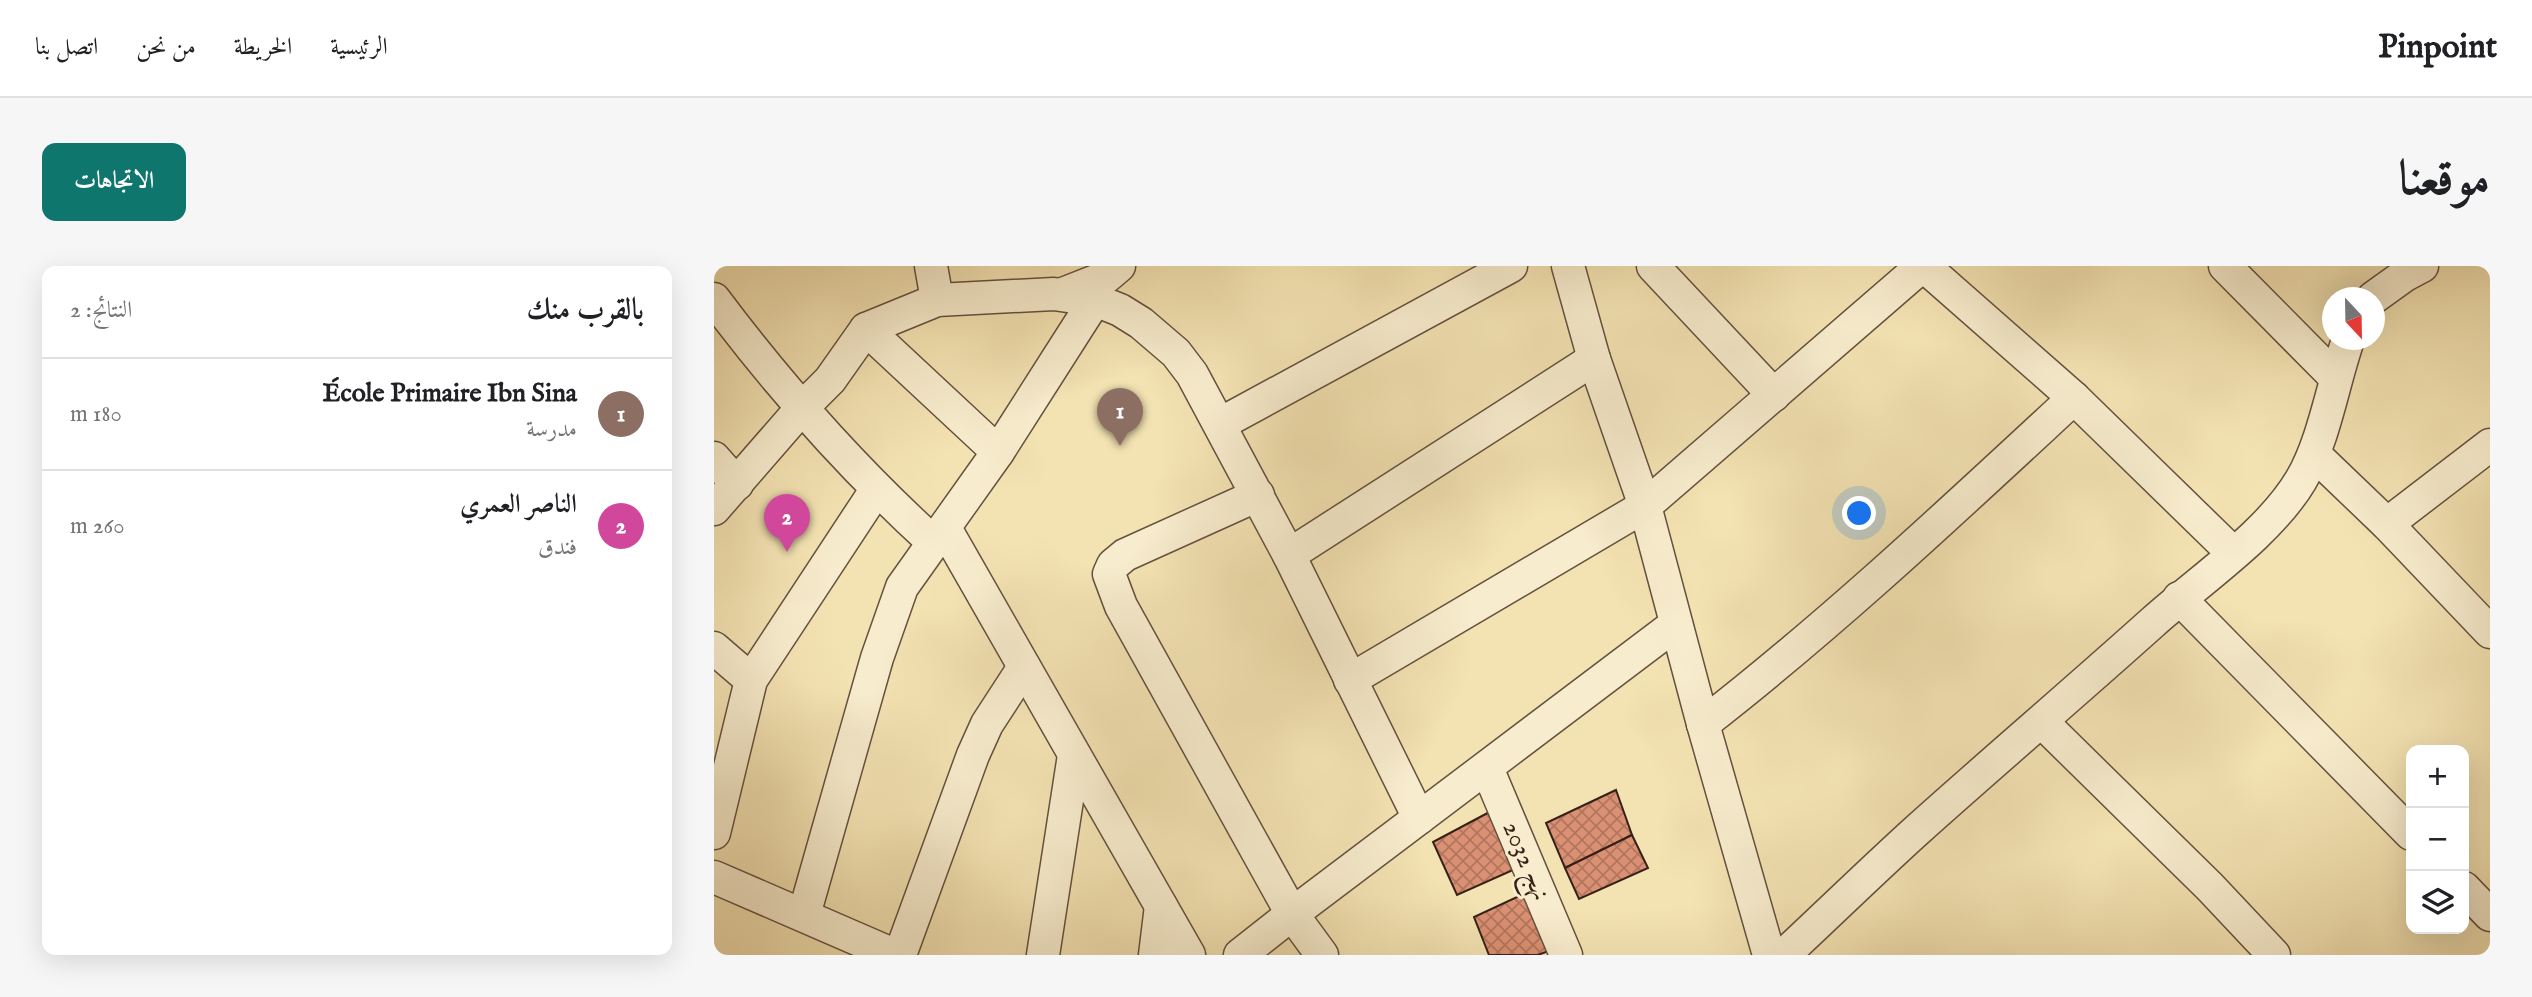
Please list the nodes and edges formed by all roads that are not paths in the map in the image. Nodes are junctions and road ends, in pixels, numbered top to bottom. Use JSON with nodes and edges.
{"nodes":[{"id":1,"x":931,"y":266,"type":"edge"},
{"id":2,"x":1119,"y":266,"type":"edge"},
{"id":3,"x":1511,"y":266,"type":"edge"},
{"id":4,"x":1653,"y":266,"type":"edge"},
{"id":5,"x":1923,"y":266,"type":"edge"},
{"id":6,"x":2225,"y":266,"type":"edge"},
{"id":7,"x":2422,"y":266,"type":"edge"},
{"id":8,"x":1574,"y":269,"type":"edge"},
{"id":9,"x":2385,"y":290,"type":"edge"},
{"id":10,"x":1061,"y":295,"type":"junction"},
{"id":11,"x":714,"y":299,"type":"edge"},
{"id":12,"x":937,"y":300,"type":"junction"},
{"id":13,"x":1095,"y":300,"type":"junction"},
{"id":14,"x":866,"y":329,"type":"junction"},
{"id":15,"x":2344,"y":350,"type":"edge"},
{"id":16,"x":1594,"y":359,"type":"junction"},
{"id":17,"x":2335,"y":377,"type":"junction"},
{"id":18,"x":1774,"y":395,"type":"junction"},
{"id":19,"x":2074,"y":398,"type":"junction"},
{"id":20,"x":801,"y":409,"type":"junction"},
{"id":21,"x":1220,"y":424,"type":"junction"},
{"id":22,"x":2490,"y":445,"type":"edge"},
{"id":23,"x":998,"y":452,"type":"junction"},
{"id":24,"x":2315,"y":454,"type":"junction"},
{"id":25,"x":714,"y":458,"type":"edge"},
{"id":26,"x":737,"y":484,"type":"junction"},
{"id":27,"x":876,"y":490,"type":"junction"},
{"id":28,"x":1258,"y":495,"type":"junction"},
{"id":29,"x":1645,"y":506,"type":"junction"},
{"id":30,"x":714,"y":509,"type":"edge"},
{"id":31,"x":2386,"y":524,"type":"junction"},
{"id":32,"x":939,"y":535,"type":"junction"},
{"id":33,"x":2233,"y":553,"type":"junction"},
{"id":34,"x":1289,"y":555,"type":"junction"},
{"id":35,"x":2179,"y":598,"type":"junction"},
{"id":36,"x":2485,"y":619,"type":"edge"},
{"id":37,"x":1676,"y":624,"type":"junction"},
{"id":38,"x":714,"y":648,"type":"edge"},
{"id":39,"x":1024,"y":667,"type":"junction"},
{"id":40,"x":751,"y":680,"type":"junction"},
{"id":41,"x":1350,"y":680,"type":"junction"},
{"id":42,"x":2042,"y":722,"type":"junction"},
{"id":43,"x":1703,"y":724,"type":"junction"},
{"id":44,"x":725,"y":742,"type":"edge"},
{"id":45,"x":1074,"y":755,"type":"junction"},
{"id":46,"x":1486,"y":768,"type":"junction"},
{"id":47,"x":1419,"y":818,"type":"junction"},
{"id":48,"x":2406,"y":829,"type":"edge"},
{"id":49,"x":714,"y":833,"type":"edge"},
{"id":50,"x":714,"y":877,"type":"edge"},
{"id":51,"x":2469,"y":893,"type":"edge"},
{"id":52,"x":1161,"y":906,"type":"junction"},
{"id":53,"x":1292,"y":914,"type":"junction"},
{"id":54,"x":804,"y":915,"type":"junction"},
{"id":55,"x":2490,"y":915,"type":"edge"},
{"id":56,"x":894,"y":955,"type":"edge"},
{"id":57,"x":900,"y":955,"type":"edge"},
{"id":58,"x":1043,"y":955,"type":"edge"},
{"id":59,"x":1156,"y":955,"type":"edge"},
{"id":60,"x":1189,"y":955,"type":"edge"},
{"id":61,"x":1240,"y":955,"type":"edge"},
{"id":62,"x":1322,"y":955,"type":"edge"},
{"id":63,"x":1566,"y":955,"type":"edge"},
{"id":64,"x":1769,"y":955,"type":"edge"},
{"id":65,"x":1784,"y":955,"type":"edge"},
{"id":66,"x":2274,"y":955,"type":"edge"}],
"edges":[{"from":1,"to":12,"type":"street"},
{"from":2,"to":10,"type":"street"},
{"from":3,"to":21,"type":"street"},
{"from":4,"to":18,"type":"street"},
{"from":5,"to":18,"type":"street"},
{"from":5,"to":19,"type":"street"},
{"from":6,"to":17,"type":"street"},
{"from":7,"to":9,"type":"street"},
{"from":8,"to":16,"type":"street"},
{"from":10,"to":12,"type":"street"},
{"from":10,"to":13,"type":"street"},
{"from":11,"to":20,"type":"street"},
{"from":12,"to":14,"type":"street"},
{"from":13,"to":21,"type":"street"},
{"from":13,"to":23,"type":"street"},
{"from":14,"to":20,"type":"street"},
{"from":14,"to":23,"type":"street"},
{"from":15,"to":17,"type":"street"},
{"from":16,"to":29,"type":"street"},
{"from":16,"to":34,"type":"street"},
{"from":17,"to":24,"type":"street"},
{"from":18,"to":29,"type":"street"},
{"from":19,"to":33,"type":"street"},
{"from":19,"to":43,"type":"street"},
{"from":20,"to":26,"type":"street"},
{"from":20,"to":27,"type":"street"},
{"from":21,"to":28,"type":"street"},
{"from":22,"to":31,"type":"street"},
{"from":23,"to":32,"type":"street"},
{"from":24,"to":31,"type":"street"},
{"from":24,"to":33,"type":"street"},
{"from":25,"to":26,"type":"street"},
{"from":26,"to":30,"type":"street"},
{"from":27,"to":32,"type":"street"},
{"from":27,"to":40,"type":"street"},
{"from":28,"to":34,"type":"street"},
{"from":28,"to":53,"type":"street"},
{"from":29,"to":37,"type":"street"},
{"from":29,"to":41,"type":"street"},
{"from":31,"to":36,"type":"street"},
{"from":32,"to":39,"type":"street"},
{"from":32,"to":54,"type":"street"},
{"from":33,"to":35,"type":"street"},
{"from":34,"to":41,"type":"street"},
{"from":35,"to":42,"type":"street"},
{"from":35,"to":48,"type":"street"},
{"from":37,"to":43,"type":"street"},
{"from":37,"to":46,"type":"street"},
{"from":38,"to":40,"type":"street"},
{"from":39,"to":45,"type":"street"},
{"from":39,"to":57,"type":"street"},
{"from":40,"to":44,"type":"street"},
{"from":41,"to":47,"type":"street"},
{"from":42,"to":65,"type":"street"},
{"from":42,"to":66,"type":"street"},
{"from":43,"to":64,"type":"street"},
{"from":44,"to":49,"type":"street"},
{"from":45,"to":52,"type":"street"},
{"from":45,"to":58,"type":"street"},
{"from":46,"to":47,"type":"street"},
{"from":46,"to":63,"type":"street","name":"نهج 2032"},
{"from":47,"to":53,"type":"street"},
{"from":50,"to":54,"type":"street"},
{"from":51,"to":55,"type":"street"},
{"from":52,"to":59,"type":"street"},
{"from":52,"to":60,"type":"street"},
{"from":53,"to":61,"type":"street"},
{"from":53,"to":62,"type":"street"},
{"from":54,"to":56,"type":"street"}]}
